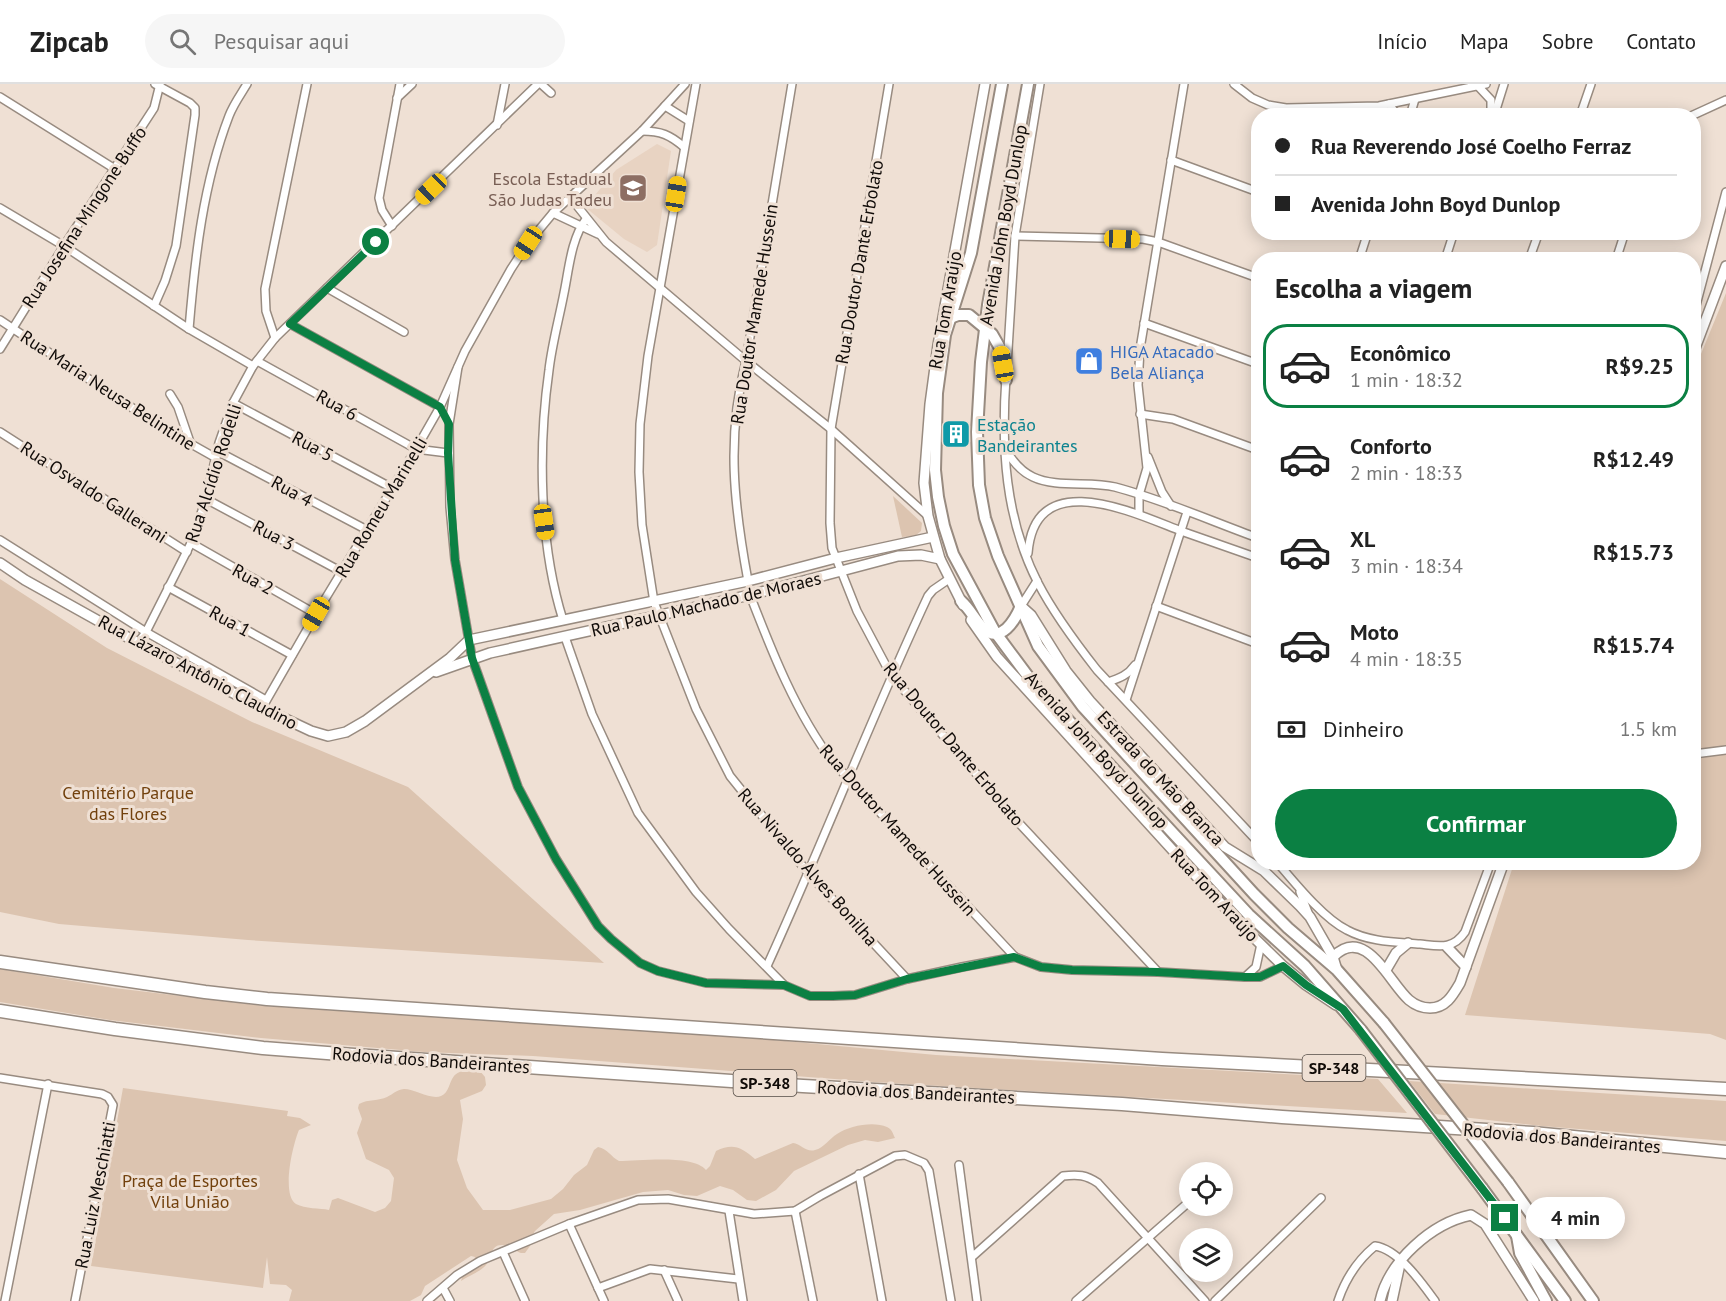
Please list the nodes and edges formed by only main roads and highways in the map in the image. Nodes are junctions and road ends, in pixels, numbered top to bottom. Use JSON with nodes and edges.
{"nodes":[{"id":1,"x":985,"y":84,"type":"edge"},
{"id":2,"x":1002,"y":84,"type":"edge"},
{"id":3,"x":1028,"y":84,"type":"edge"},
{"id":4,"x":1726,"y":266,"type":"edge"},
{"id":5,"x":950,"y":318,"type":"junction"},
{"id":6,"x":985,"y":327,"type":"junction"},
{"id":7,"x":1701,"y":332,"type":"edge"},
{"id":8,"x":945,"y":336,"type":"junction"},
{"id":9,"x":938,"y":345,"type":"junction"},
{"id":10,"x":1006,"y":380,"type":"road end"},
{"id":11,"x":930,"y":404,"type":"junction"},
{"id":12,"x":936,"y":414,"type":"junction"},
{"id":13,"x":933,"y":537,"type":"junction"},
{"id":14,"x":940,"y":559,"type":"junction"},
{"id":15,"x":0,"y":563,"type":"edge"},
{"id":16,"x":961,"y":601,"type":"junction"},
{"id":17,"x":1021,"y":606,"type":"junction"},
{"id":18,"x":995,"y":632,"type":"junction"},
{"id":19,"x":469,"y":640,"type":"joint"},
{"id":20,"x":472,"y":658,"type":"joint"},
{"id":21,"x":426,"y":675,"type":"junction"},
{"id":22,"x":1251,"y":864,"type":"edge"},
{"id":23,"x":1262,"y":870,"type":"edge"},
{"id":24,"x":1501,"y":870,"type":"edge"},
{"id":25,"x":1408,"y":943,"type":"road end"},
{"id":26,"x":1447,"y":947,"type":"road end"},
{"id":27,"x":1333,"y":957,"type":"junction"},
{"id":28,"x":0,"y":962,"type":"edge"},
{"id":29,"x":1466,"y":967,"type":"junction"},
{"id":30,"x":1337,"y":970,"type":"junction"},
{"id":31,"x":1386,"y":970,"type":"junction"},
{"id":32,"x":1343,"y":1009,"type":"junction"},
{"id":33,"x":0,"y":1011,"type":"edge"},
{"id":34,"x":1726,"y":1089,"type":"edge"},
{"id":35,"x":1726,"y":1152,"type":"edge"},
{"id":36,"x":1516,"y":1233,"type":"junction"},
{"id":37,"x":1401,"y":1262,"type":"junction"},
{"id":38,"x":1380,"y":1301,"type":"edge"},
{"id":39,"x":1392,"y":1301,"type":"edge"},
{"id":40,"x":1534,"y":1301,"type":"edge"},
{"id":41,"x":1546,"y":1301,"type":"edge"},
{"id":42,"x":1564,"y":1301,"type":"edge"},
{"id":43,"x":1593,"y":1301,"type":"edge"}],
"edges":[{"from":1,"to":9,"type":"main road","name":"Rua Tom Araújo"},
{"from":2,"to":5,"type":"main road","name":"Avenida John Boyd Dunlop"},
{"from":3,"to":6,"type":"main road","name":"Avenida John Boyd Dunlop"},
{"from":4,"to":7,"type":"main road"},
{"from":5,"to":6,"type":"main road"},
{"from":5,"to":8,"type":"main road","name":"Avenida John Boyd Dunlop"},
{"from":6,"to":10,"type":"main road"},
{"from":6,"to":17,"type":"main road","name":"Avenida John Boyd Dunlop"},
{"from":8,"to":9,"type":"main road"},
{"from":8,"to":12,"type":"main road","name":"Avenida John Boyd Dunlop"},
{"from":9,"to":11,"type":"main road","name":"Rua Tom Araújo"},
{"from":11,"to":12,"type":"main road"},
{"from":11,"to":13,"type":"main road","name":"Rua Tom Araújo"},
{"from":12,"to":18,"type":"main road","name":"Avenida John Boyd Dunlop"},
{"from":13,"to":14,"type":"main road"},
{"from":13,"to":19,"type":"main road","name":"Rua Paulo Machado de Moraes"},
{"from":14,"to":16,"type":"main road"},
{"from":14,"to":20,"type":"main road","name":"Rua Paulo Machado de Moraes"},
{"from":15,"to":21,"type":"main road","name":"Rua Lázaro Antônio Claudino"},
{"from":16,"to":18,"type":"main road"},
{"from":16,"to":32,"type":"main road","name":"Rua Tom Araújo"},
{"from":17,"to":18,"type":"main road"},
{"from":17,"to":22,"type":"main road","name":"Estrada do Mão Branca"},
{"from":17,"to":30,"type":"main road","name":"Avenida John Boyd Dunlop"},
{"from":18,"to":32,"type":"main road","name":"Avenida John Boyd Dunlop"},
{"from":19,"to":21,"type":"main road","name":"Rua Lázaro Antônio Claudino"},
{"from":20,"to":21,"type":"main road","name":"Rua Lázaro Antônio Claudino"},
{"from":23,"to":27,"type":"main road","name":"Estrada do Mão Branca"},
{"from":24,"to":29,"type":"main road"},
{"from":25,"to":31,"type":"main road"},
{"from":26,"to":29,"type":"main road"},
{"from":27,"to":30,"type":"main road","name":"Estrada do Mão Branca"},
{"from":27,"to":31,"type":"main road"},
{"from":28,"to":34,"type":"highway","number":"SP-348"},
{"from":29,"to":31,"type":"main road"},
{"from":30,"to":43,"type":"main road","name":"Avenida John Boyd Dunlop","bridge":true},
{"from":32,"to":36,"type":"main road","name":"Avenida John Boyd Dunlop","bridge":true},
{"from":33,"to":35,"type":"highway","name":"Rodovia dos Bandeirantes","number":"SP-348"},
{"from":36,"to":41,"type":"main road"},
{"from":36,"to":42,"type":"main road","name":"Avenida John Boyd Dunlop"},
{"from":37,"to":38,"type":"main road"},
{"from":37,"to":39,"type":"main road"},
{"from":37,"to":40,"type":"main road"}]}
